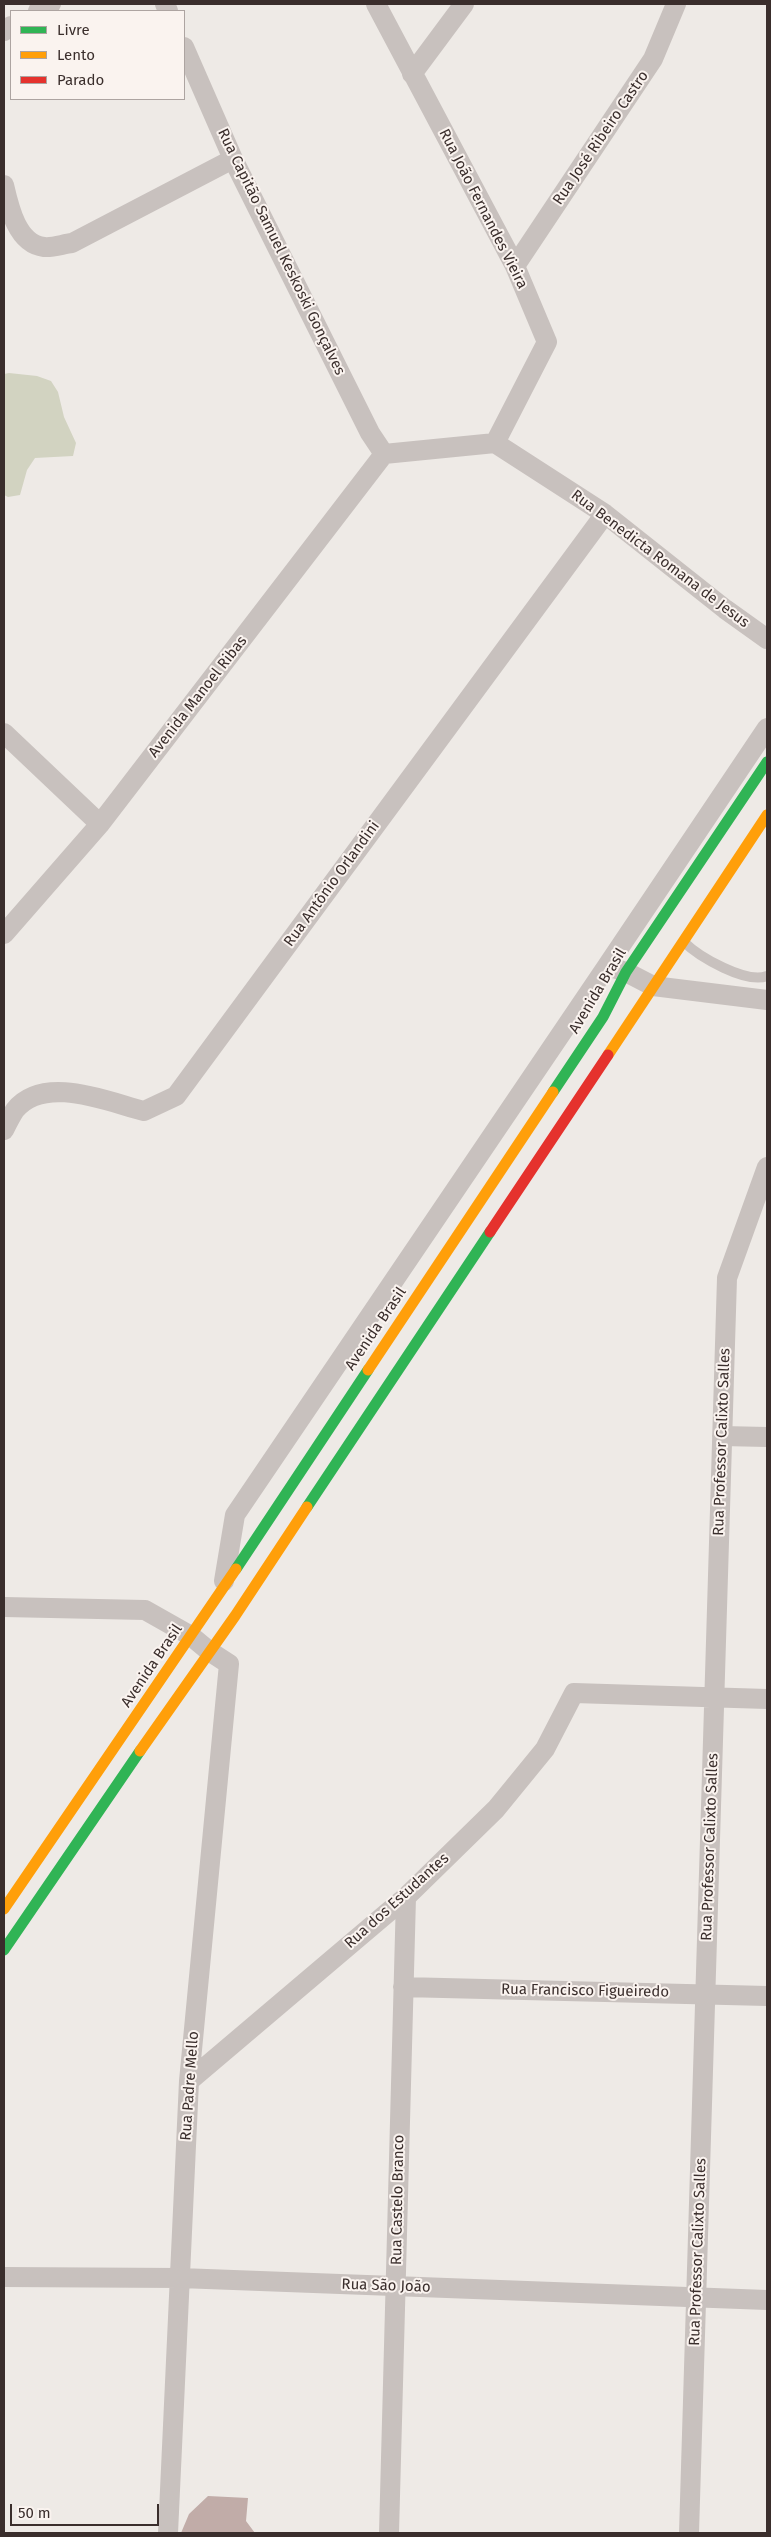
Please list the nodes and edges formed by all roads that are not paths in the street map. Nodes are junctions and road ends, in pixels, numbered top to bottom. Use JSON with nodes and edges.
{"nodes":[{"id":1,"x":51,"y":4,"type":"edge"},
{"id":2,"x":376,"y":4,"type":"edge"},
{"id":3,"x":464,"y":4,"type":"edge"},
{"id":4,"x":676,"y":4,"type":"edge"},
{"id":5,"x":40,"y":10,"type":"edge"},
{"id":6,"x":185,"y":49,"type":"edge"},
{"id":7,"x":412,"y":74,"type":"junction"},
{"id":8,"x":233,"y":159,"type":"junction"},
{"id":9,"x":4,"y":184,"type":"edge"},
{"id":10,"x":515,"y":266,"type":"junction"},
{"id":11,"x":495,"y":443,"type":"junction"},
{"id":12,"x":384,"y":454,"type":"junction"},
{"id":13,"x":605,"y":514,"type":"junction"},
{"id":14,"x":767,"y":639,"type":"edge"},
{"id":15,"x":767,"y":728,"type":"edge"},
{"id":16,"x":4,"y":733,"type":"edge"},
{"id":17,"x":767,"y":762,"type":"edge"},
{"id":18,"x":767,"y":815,"type":"edge"},
{"id":19,"x":100,"y":824,"type":"junction"},
{"id":20,"x":4,"y":934,"type":"edge"},
{"id":21,"x":683,"y":941,"type":"junction"},
{"id":22,"x":607,"y":966,"type":"junction"},
{"id":23,"x":626,"y":972,"type":"junction"},
{"id":24,"x":767,"y":976,"type":"edge"},
{"id":25,"x":654,"y":986,"type":"junction"},
{"id":26,"x":767,"y":1000,"type":"edge"},
{"id":27,"x":612,"y":1026,"type":"junction"},
{"id":28,"x":4,"y":1130,"type":"edge"},
{"id":29,"x":766,"y":1172,"type":"edge"},
{"id":30,"x":722,"y":1436,"type":"junction"},
{"id":31,"x":767,"y":1437,"type":"edge"},
{"id":32,"x":223,"y":1586,"type":"junction"},
{"id":33,"x":4,"y":1607,"type":"edge"},
{"id":34,"x":235,"y":1616,"type":"junction"},
{"id":35,"x":191,"y":1636,"type":"junction"},
{"id":36,"x":209,"y":1651,"type":"junction"},
{"id":37,"x":230,"y":1664,"type":"junction"},
{"id":38,"x":714,"y":1697,"type":"junction"},
{"id":39,"x":767,"y":1699,"type":"edge"},
{"id":40,"x":406,"y":1897,"type":"junction"},
{"id":41,"x":4,"y":1908,"type":"edge"},
{"id":42,"x":4,"y":1950,"type":"edge"},
{"id":43,"x":404,"y":1987,"type":"junction"},
{"id":44,"x":705,"y":1994,"type":"junction"},
{"id":45,"x":767,"y":1996,"type":"edge"},
{"id":46,"x":189,"y":2081,"type":"junction"},
{"id":47,"x":4,"y":2277,"type":"edge"},
{"id":48,"x":180,"y":2278,"type":"junction"},
{"id":49,"x":396,"y":2286,"type":"junction"},
{"id":50,"x":696,"y":2297,"type":"junction"},
{"id":51,"x":767,"y":2300,"type":"edge"},
{"id":52,"x":168,"y":2533,"type":"edge"},
{"id":53,"x":389,"y":2533,"type":"edge"},
{"id":54,"x":689,"y":2533,"type":"edge"}],
"edges":[{"from":1,"to":5,"type":"street"},
{"from":2,"to":7,"type":"street","name":"Rua João Fernandes Vieira"},
{"from":3,"to":7,"type":"street"},
{"from":4,"to":10,"type":"street","name":"Rua José Ribeiro Castro"},
{"from":6,"to":8,"type":"street","name":"Rua Capitão Samuel Keskoski Gonçalves"},
{"from":7,"to":10,"type":"street","name":"Rua João Fernandes Vieira"},
{"from":8,"to":9,"type":"street"},
{"from":8,"to":12,"type":"street","name":"Rua Capitão Samuel Keskoski Gonçalves"},
{"from":10,"to":11,"type":"street","name":"Rua João Fernandes Vieira"},
{"from":11,"to":12,"type":"street"},
{"from":11,"to":13,"type":"street","name":"Rua Benedicta Romana de Jesus"},
{"from":12,"to":19,"type":"street","name":"Avenida Manoel Ribas"},
{"from":13,"to":14,"type":"street","name":"Rua Benedicta Romana de Jesus"},
{"from":13,"to":28,"type":"street","name":"Rua Antônio Orlandini"},
{"from":15,"to":22,"type":"street"},
{"from":16,"to":19,"type":"street"},
{"from":17,"to":23,"type":"main road","name":"Avenida Brasil"},
{"from":18,"to":21,"type":"main road","name":"Avenida Brasil"},
{"from":19,"to":20,"type":"street","name":"Avenida Manoel Ribas"},
{"from":21,"to":24,"type":"lane"},
{"from":21,"to":25,"type":"main road","name":"Avenida Brasil"},
{"from":22,"to":23,"type":"street"},
{"from":22,"to":32,"type":"street"},
{"from":23,"to":25,"type":"street"},
{"from":23,"to":27,"type":"main road","name":"Avenida Brasil"},
{"from":25,"to":26,"type":"street"},
{"from":25,"to":27,"type":"main road","name":"Avenida Brasil"},
{"from":27,"to":32,"type":"main road","name":"Avenida Brasil"},
{"from":27,"to":34,"type":"main road","name":"Avenida Brasil"},
{"from":29,"to":30,"type":"street","name":"Rua Professor Calixto Salles"},
{"from":30,"to":31,"type":"street"},
{"from":30,"to":38,"type":"street","name":"Rua Professor Calixto Salles"},
{"from":32,"to":34,"type":"street"},
{"from":32,"to":35,"type":"main road","name":"Avenida Brasil"},
{"from":33,"to":35,"type":"street"},
{"from":34,"to":36,"type":"main road","name":"Avenida Brasil"},
{"from":34,"to":37,"type":"street","name":"Rua Padre Mello"},
{"from":35,"to":36,"type":"street"},
{"from":35,"to":41,"type":"main road","name":"Avenida Brasil"},
{"from":36,"to":37,"type":"street"},
{"from":36,"to":42,"type":"main road","name":"Avenida Brasil"},
{"from":37,"to":46,"type":"street","name":"Rua Padre Mello"},
{"from":38,"to":39,"type":"street"},
{"from":38,"to":40,"type":"street","name":"Rua dos Estudantes"},
{"from":38,"to":44,"type":"street","name":"Rua Professor Calixto Salles"},
{"from":40,"to":43,"type":"street","name":"Rua Castelo Branco"},
{"from":40,"to":46,"type":"street","name":"Rua dos Estudantes"},
{"from":43,"to":44,"type":"street","name":"Rua Francisco Figueiredo"},
{"from":43,"to":49,"type":"street","name":"Rua Castelo Branco"},
{"from":44,"to":45,"type":"street","name":"Rua Francisco Figueiredo"},
{"from":44,"to":50,"type":"street","name":"Rua Professor Calixto Salles"},
{"from":46,"to":48,"type":"street","name":"Rua Padre Mello"},
{"from":47,"to":48,"type":"street","name":"Rua São João"},
{"from":48,"to":49,"type":"street","name":"Rua São João"},
{"from":48,"to":52,"type":"street","name":"Rua Padre Mello"},
{"from":49,"to":50,"type":"street","name":"Rua São João"},
{"from":49,"to":53,"type":"street","name":"Rua Castelo Branco"},
{"from":50,"to":51,"type":"street","name":"Rua São João"},
{"from":50,"to":54,"type":"street","name":"Rua Professor Calixto Salles"}]}
